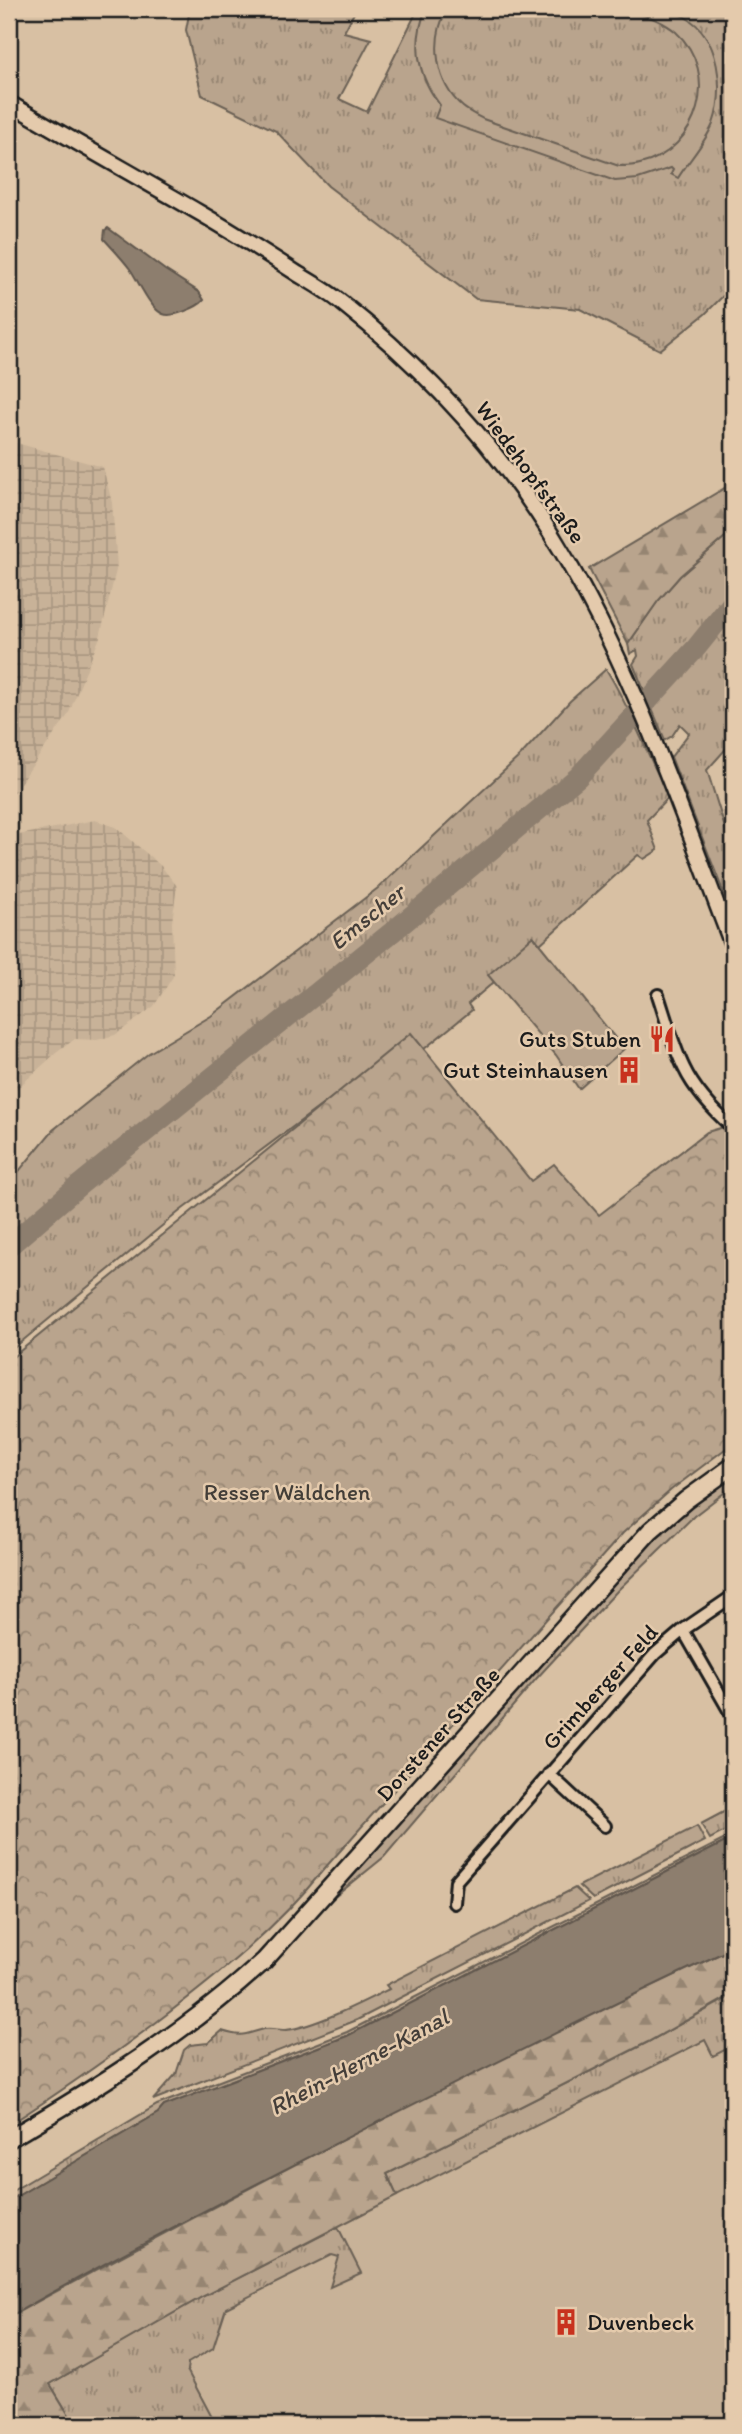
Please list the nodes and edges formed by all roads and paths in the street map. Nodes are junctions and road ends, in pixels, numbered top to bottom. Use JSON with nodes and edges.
{"nodes":[{"id":1,"x":9,"y":103,"type":"edge"},
{"id":2,"x":733,"y":947,"type":"edge"},
{"id":3,"x":658,"y":995,"type":"dead end"},
{"id":4,"x":733,"y":1128,"type":"edge"},
{"id":5,"x":733,"y":1466,"type":"edge"},
{"id":6,"x":733,"y":1596,"type":"edge"},
{"id":7,"x":683,"y":1630,"type":"junction"},
{"id":8,"x":733,"y":1717,"type":"edge"},
{"id":9,"x":550,"y":1774,"type":"junction"},
{"id":10,"x":605,"y":1826,"type":"dead end"},
{"id":11,"x":454,"y":1903,"type":"dead end"},
{"id":12,"x":9,"y":2139,"type":"edge"}],
"edges":[{"from":1,"to":2,"type":"main road","name":"Wiedehopfstraße"},
{"from":3,"to":4,"type":"street"},
{"from":5,"to":12,"type":"main road","name":"Dorstener Straße"},
{"from":6,"to":7,"type":"street","name":"Grimberger Feld"},
{"from":7,"to":8,"type":"street","name":"Grimberger Feld"},
{"from":7,"to":9,"type":"street","name":"Grimberger Feld"},
{"from":9,"to":10,"type":"street","name":"Grimberger Feld"},
{"from":9,"to":11,"type":"street","name":"Grimberger Feld"}]}
